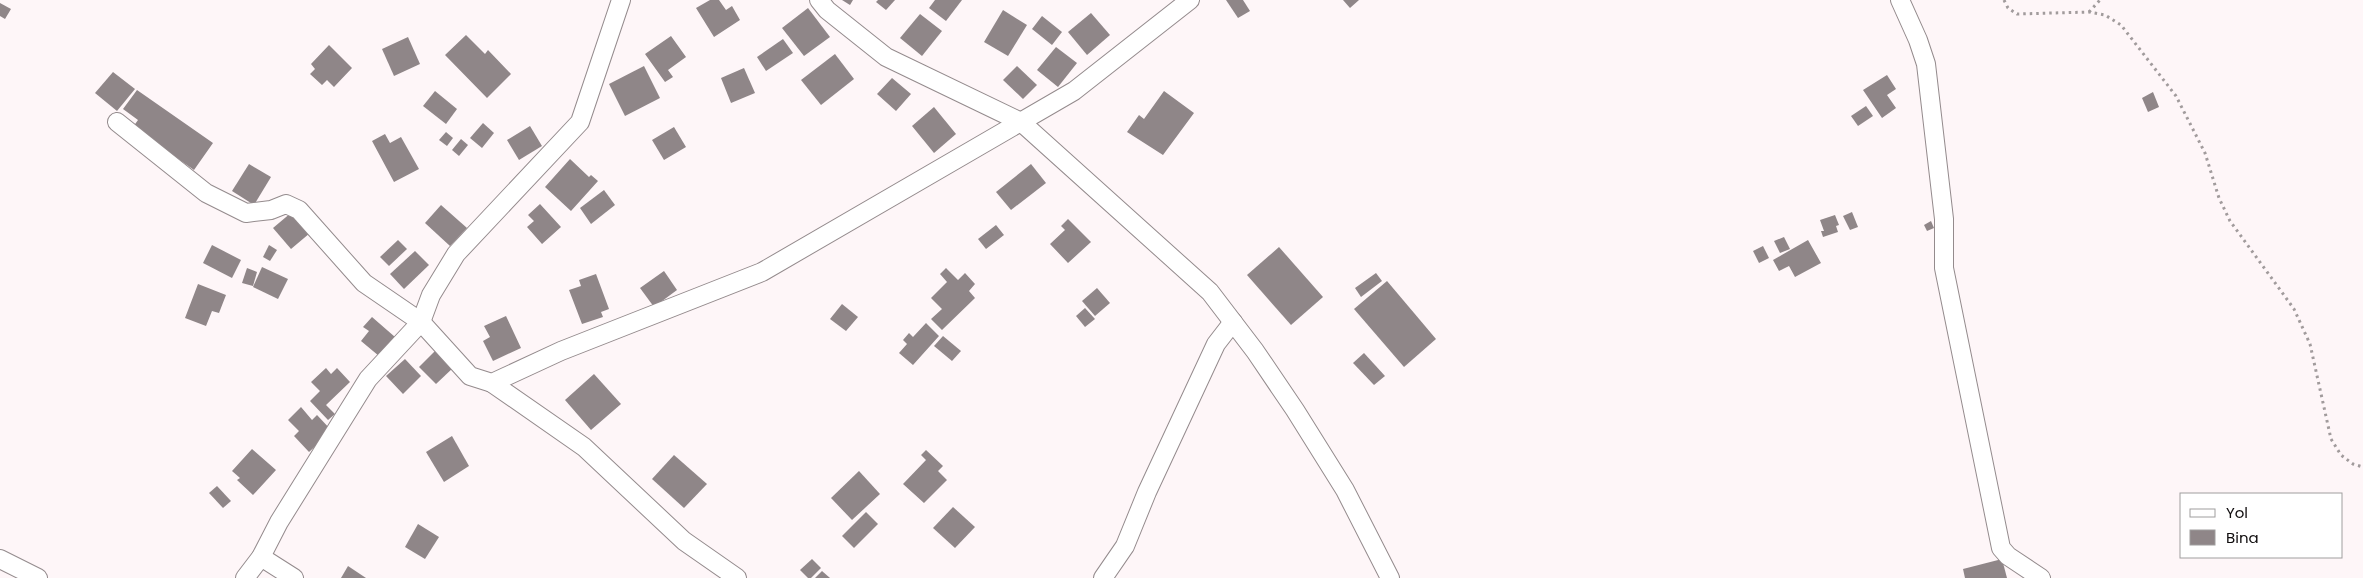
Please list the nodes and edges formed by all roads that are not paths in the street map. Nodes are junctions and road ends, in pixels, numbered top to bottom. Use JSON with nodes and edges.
{"nodes":[{"id":1,"x":621,"y":0,"type":"edge"},
{"id":2,"x":819,"y":0,"type":"edge"},
{"id":3,"x":1190,"y":0,"type":"edge"},
{"id":4,"x":1900,"y":0,"type":"edge"},
{"id":5,"x":117,"y":122,"type":"dead end"},
{"id":6,"x":1021,"y":122,"type":"junction"},
{"id":7,"x":422,"y":322,"type":"junction"},
{"id":8,"x":1233,"y":322,"type":"junction"},
{"id":9,"x":492,"y":383,"type":"junction"},
{"id":10,"x":261,"y":557,"type":"junction"},
{"id":11,"x":0,"y":559,"type":"edge"},
{"id":12,"x":38,"y":578,"type":"edge"},
{"id":13,"x":244,"y":578,"type":"edge"},
{"id":14,"x":294,"y":578,"type":"edge"},
{"id":15,"x":737,"y":578,"type":"edge"},
{"id":16,"x":1103,"y":578,"type":"edge"},
{"id":17,"x":1390,"y":578,"type":"edge"},
{"id":18,"x":2041,"y":578,"type":"edge"}],
"edges":[{"from":1,"to":7,"type":"street"},
{"from":2,"to":6,"type":"street"},
{"from":3,"to":6,"type":"street"},
{"from":4,"to":18,"type":"street"},
{"from":5,"to":7,"type":"street"},
{"from":6,"to":8,"type":"street"},
{"from":6,"to":9,"type":"street"},
{"from":7,"to":9,"type":"street"},
{"from":7,"to":10,"type":"street"},
{"from":8,"to":16,"type":"street"},
{"from":8,"to":17,"type":"street"},
{"from":9,"to":15,"type":"street"},
{"from":10,"to":13,"type":"street"},
{"from":10,"to":14,"type":"street"},
{"from":11,"to":12,"type":"street"}]}
